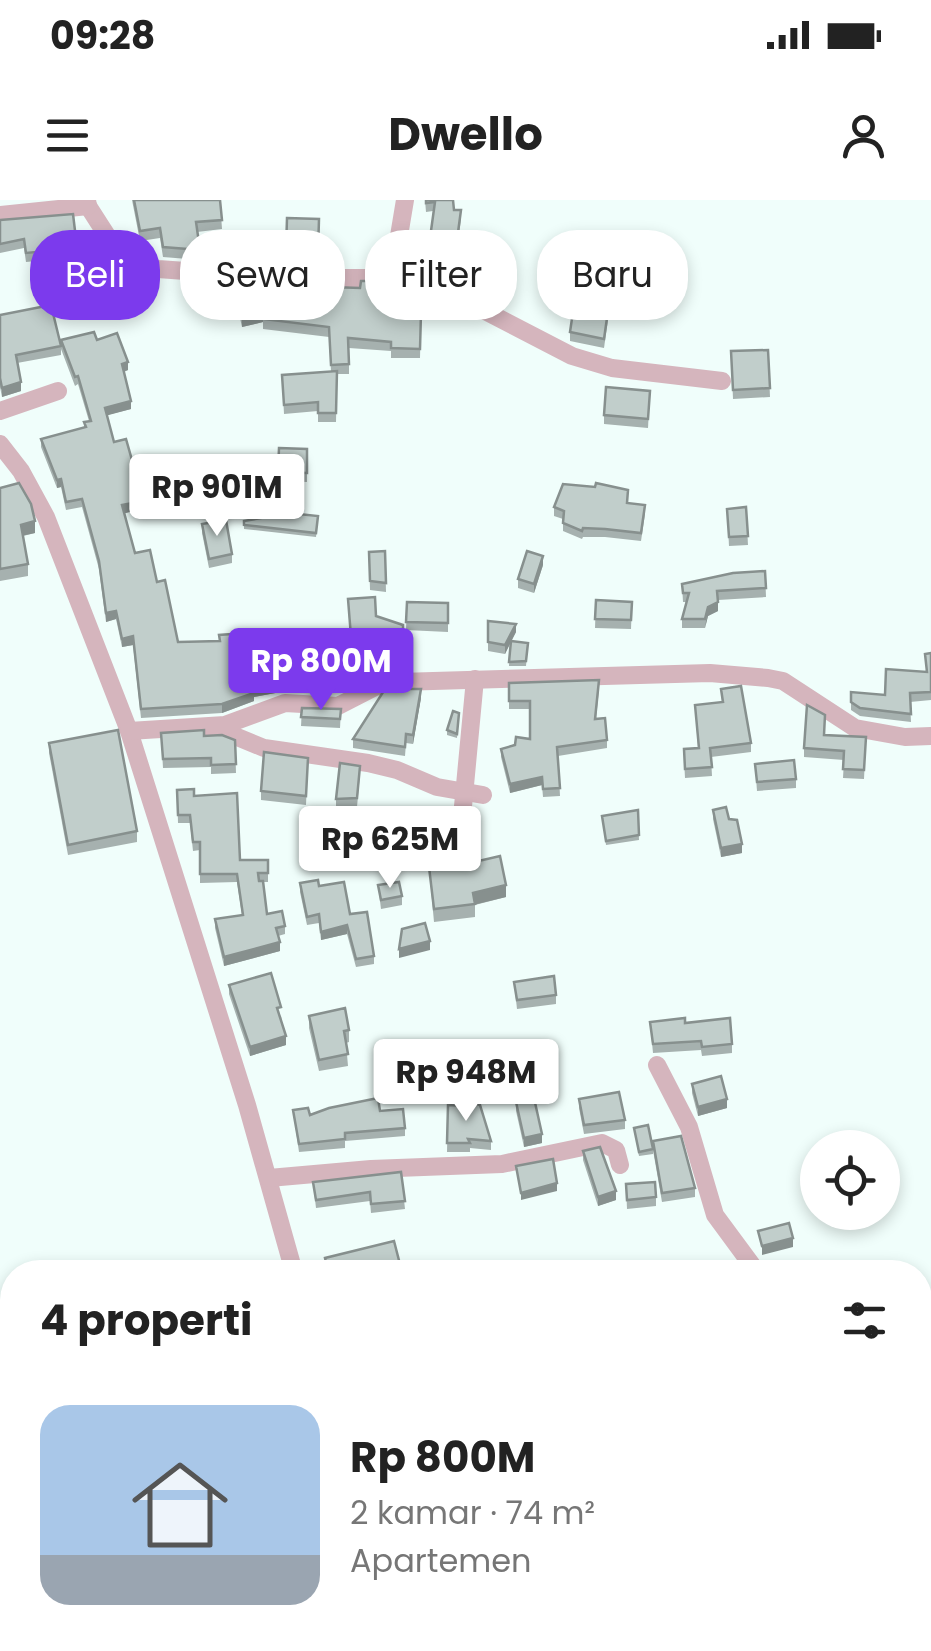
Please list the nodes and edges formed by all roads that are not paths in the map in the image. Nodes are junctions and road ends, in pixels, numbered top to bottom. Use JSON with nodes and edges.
{"nodes":[{"id":1,"x":406,"y":200,"type":"edge"},
{"id":2,"x":88,"y":203,"type":"edge"},
{"id":3,"x":0,"y":215,"type":"edge"},
{"id":4,"x":401,"y":230,"type":"edge"},
{"id":5,"x":365,"y":278,"type":"edge"},
{"id":6,"x":503,"y":320,"type":"edge"},
{"id":7,"x":722,"y":381,"type":"dead end"},
{"id":8,"x":58,"y":392,"type":"dead end"},
{"id":9,"x":0,"y":411,"type":"edge"},
{"id":10,"x":0,"y":444,"type":"edge"},
{"id":11,"x":474,"y":679,"type":"junction"},
{"id":12,"x":212,"y":727,"type":"junction"},
{"id":13,"x":129,"y":731,"type":"junction"},
{"id":14,"x":931,"y":736,"type":"edge"},
{"id":15,"x":474,"y":794,"type":"junction"},
{"id":16,"x":462,"y":817,"type":"dead end"},
{"id":17,"x":657,"y":1065,"type":"dead end"},
{"id":18,"x":620,"y":1165,"type":"dead end"},
{"id":19,"x":269,"y":1178,"type":"junction"},
{"id":20,"x":291,"y":1260,"type":"edge"},
{"id":21,"x":748,"y":1260,"type":"edge"}],
"edges":[{"from":1,"to":4,"type":"street"},
{"from":2,"to":3,"type":"street"},
{"from":2,"to":5,"type":"street"},
{"from":6,"to":7,"type":"street"},
{"from":8,"to":9,"type":"street"},
{"from":10,"to":13,"type":"street"},
{"from":11,"to":12,"type":"street"},
{"from":11,"to":14,"type":"street"},
{"from":11,"to":15,"type":"street"},
{"from":12,"to":13,"type":"street"},
{"from":12,"to":15,"type":"street"},
{"from":13,"to":19,"type":"street"},
{"from":15,"to":16,"type":"street"},
{"from":17,"to":21,"type":"street"},
{"from":18,"to":19,"type":"street"},
{"from":19,"to":20,"type":"street"}]}
